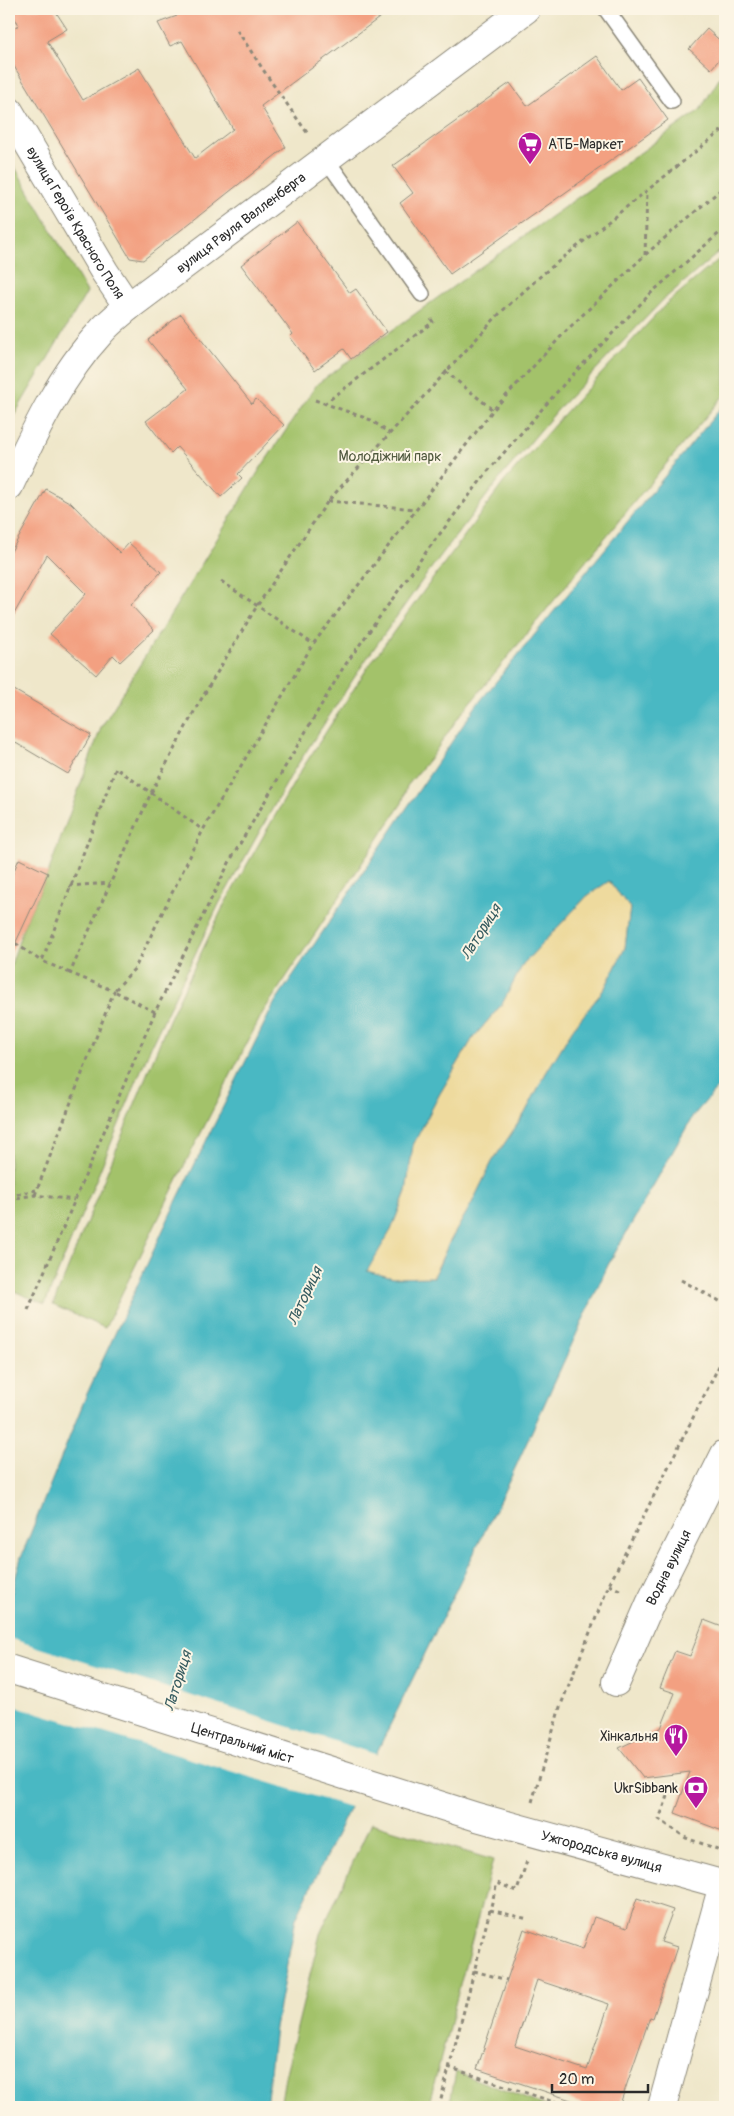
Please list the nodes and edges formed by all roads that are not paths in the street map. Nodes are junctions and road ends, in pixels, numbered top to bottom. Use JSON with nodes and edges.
{"nodes":[{"id":1,"x":526,"y":9,"type":"edge"},
{"id":2,"x":606,"y":9,"type":"edge"},
{"id":3,"x":672,"y":101,"type":"dead end"},
{"id":4,"x":9,"y":110,"type":"edge"},
{"id":5,"x":319,"y":149,"type":"junction"},
{"id":6,"x":422,"y":294,"type":"dead end"},
{"id":7,"x":128,"y":307,"type":"junction"},
{"id":8,"x":9,"y":486,"type":"edge"},
{"id":9,"x":725,"y":1454,"type":"edge"},
{"id":10,"x":9,"y":1669,"type":"edge"},
{"id":11,"x":616,"y":1682,"type":"dead end"},
{"id":12,"x":477,"y":1817,"type":"joint"},
{"id":13,"x":724,"y":1885,"type":"edge"},
{"id":14,"x":662,"y":2107,"type":"edge"}],
"edges":[{"from":1,"to":5,"type":"street","name":"вулиця Рауля Валленберга"},
{"from":2,"to":3,"type":"lane"},
{"from":4,"to":7,"type":"street","name":"вулиця Героїв Красного Поля"},
{"from":5,"to":6,"type":"lane"},
{"from":5,"to":7,"type":"street","name":"вулиця Рауля Валленберга"},
{"from":7,"to":8,"type":"street","name":"вулиця Рауля Валленберга"},
{"from":9,"to":11,"type":"street","name":"Водна вулиця"},
{"from":10,"to":12,"type":"street","name":"Центральний міст"},
{"from":12,"to":13,"type":"street","name":"Ужгородська вулиця"},
{"from":13,"to":14,"type":"street"}]}
